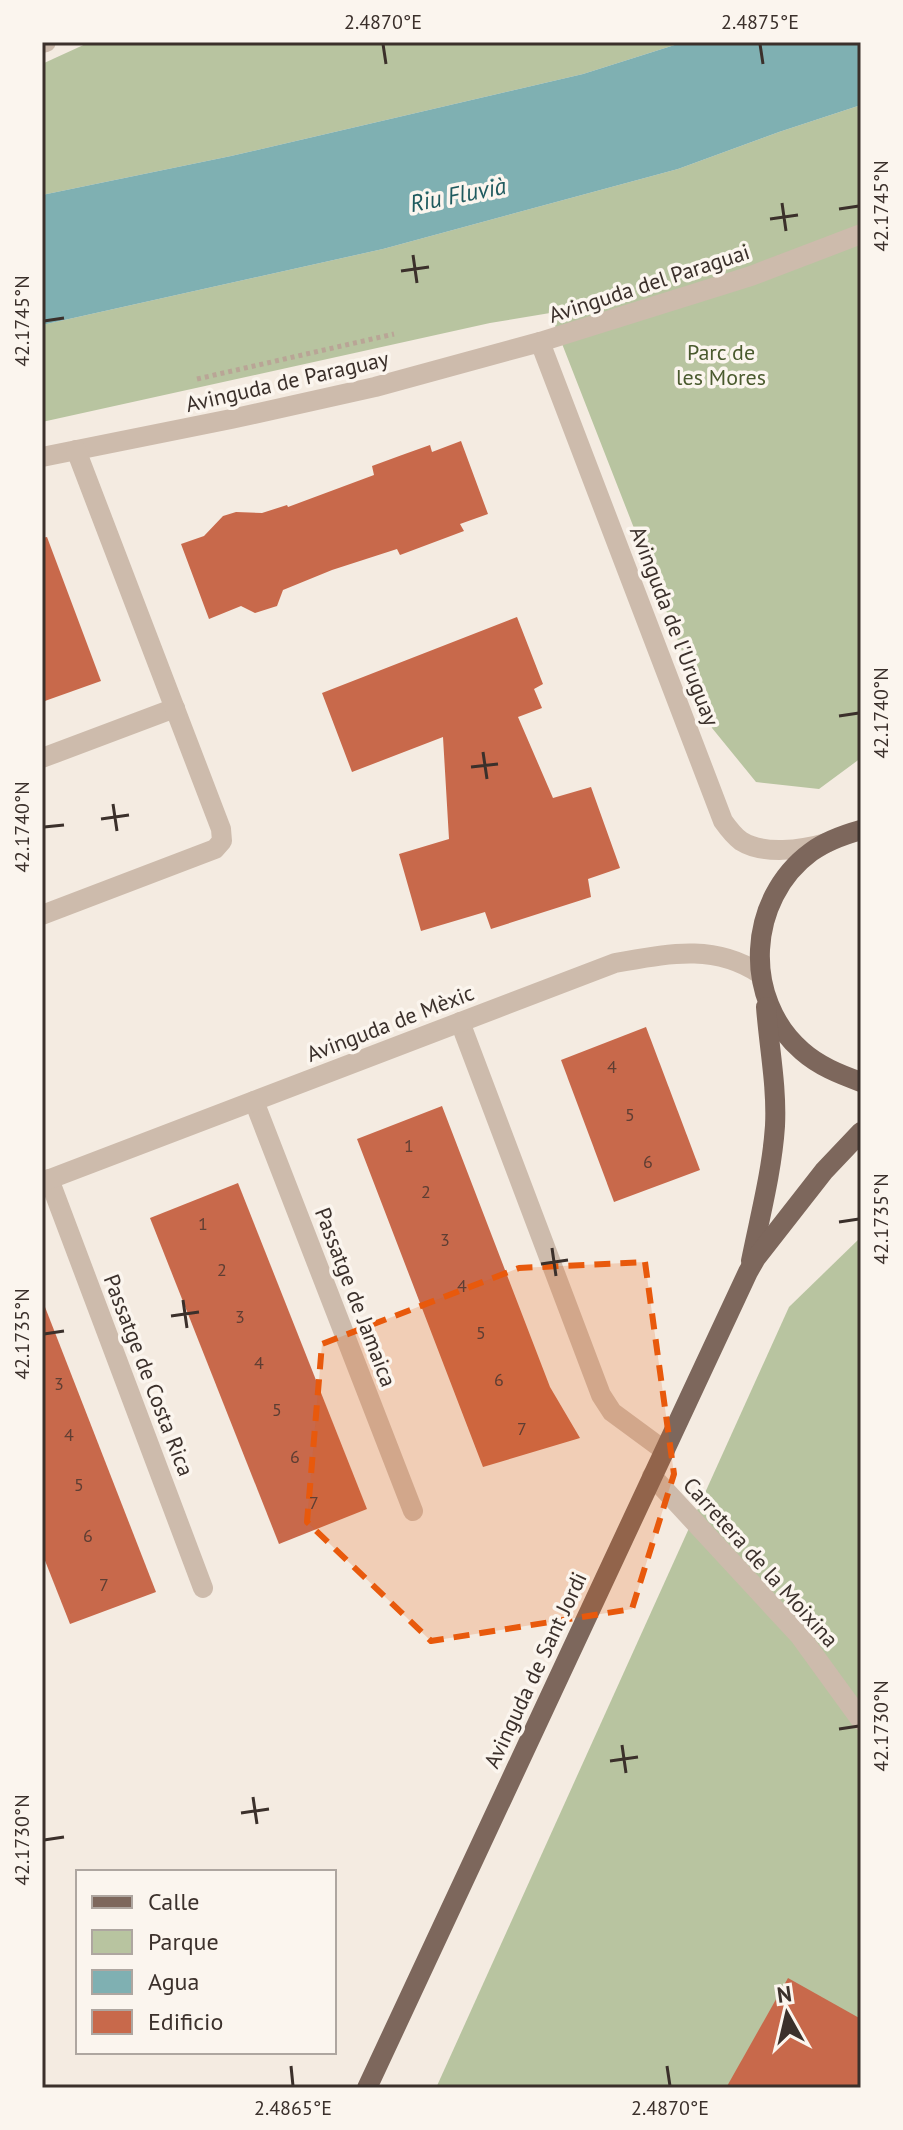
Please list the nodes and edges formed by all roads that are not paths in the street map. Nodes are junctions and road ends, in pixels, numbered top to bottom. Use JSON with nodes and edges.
{"nodes":[{"id":1,"x":861,"y":234,"type":"edge"},
{"id":2,"x":540,"y":342,"type":"junction"},
{"id":3,"x":76,"y":450,"type":"junction"},
{"id":4,"x":42,"y":457,"type":"edge"},
{"id":5,"x":175,"y":708,"type":"junction"},
{"id":6,"x":42,"y":758,"type":"edge"},
{"id":7,"x":861,"y":830,"type":"edge"},
{"id":8,"x":826,"y":843,"type":"junction"},
{"id":9,"x":42,"y":915,"type":"edge"},
{"id":10,"x":762,"y":982,"type":"junction"},
{"id":11,"x":460,"y":1022,"type":"junction"},
{"id":12,"x":861,"y":1082,"type":"edge"},
{"id":13,"x":254,"y":1101,"type":"junction"},
{"id":14,"x":861,"y":1132,"type":"edge"},
{"id":15,"x":46,"y":1181,"type":"edge"},
{"id":16,"x":748,"y":1272,"type":"junction"},
{"id":17,"x":665,"y":1451,"type":"junction"},
{"id":18,"x":652,"y":1476,"type":"junction"},
{"id":19,"x":413,"y":1511,"type":"dead end"},
{"id":20,"x":203,"y":1588,"type":"dead end"},
{"id":21,"x":861,"y":1720,"type":"edge"},
{"id":22,"x":367,"y":2088,"type":"edge"}],
"edges":[{"from":1,"to":2,"type":"street","name":"Avinguda del Paraguai"},
{"from":2,"to":3,"type":"street","name":"Avinguda de Paraguay"},
{"from":2,"to":8,"type":"street","name":"Avinguda de l'Uruguay"},
{"from":3,"to":4,"type":"street","name":"Avinguda de Paraguay"},
{"from":3,"to":5,"type":"street"},
{"from":5,"to":6,"type":"street"},
{"from":5,"to":9,"type":"street"},
{"from":7,"to":8,"type":"main road","name":"Avinguda de Sant Jordi"},
{"from":8,"to":10,"type":"main road","name":"Avinguda de Sant Jordi"},
{"from":10,"to":11,"type":"street","name":"Avinguda de Mèxic"},
{"from":10,"to":12,"type":"main road"},
{"from":10,"to":16,"type":"main road","name":"Avinguda de Sant Jordi"},
{"from":11,"to":13,"type":"street","name":"Avinguda de Mèxic"},
{"from":11,"to":17,"type":"street"},
{"from":13,"to":15,"type":"street","name":"Avinguda de Mèxic"},
{"from":13,"to":19,"type":"street","name":"Passatge de Jamaica"},
{"from":14,"to":16,"type":"main road","name":"Avinguda de Sant Jordi"},
{"from":15,"to":20,"type":"street","name":"Passatge de Costa Rica"},
{"from":16,"to":17,"type":"main road","name":"Avinguda de Sant Jordi"},
{"from":17,"to":18,"type":"main road","name":"Avinguda de Sant Jordi"},
{"from":18,"to":21,"type":"street","name":"Carretera de la Moixina"},
{"from":18,"to":22,"type":"main road","name":"Avinguda de Sant Jordi"}]}
